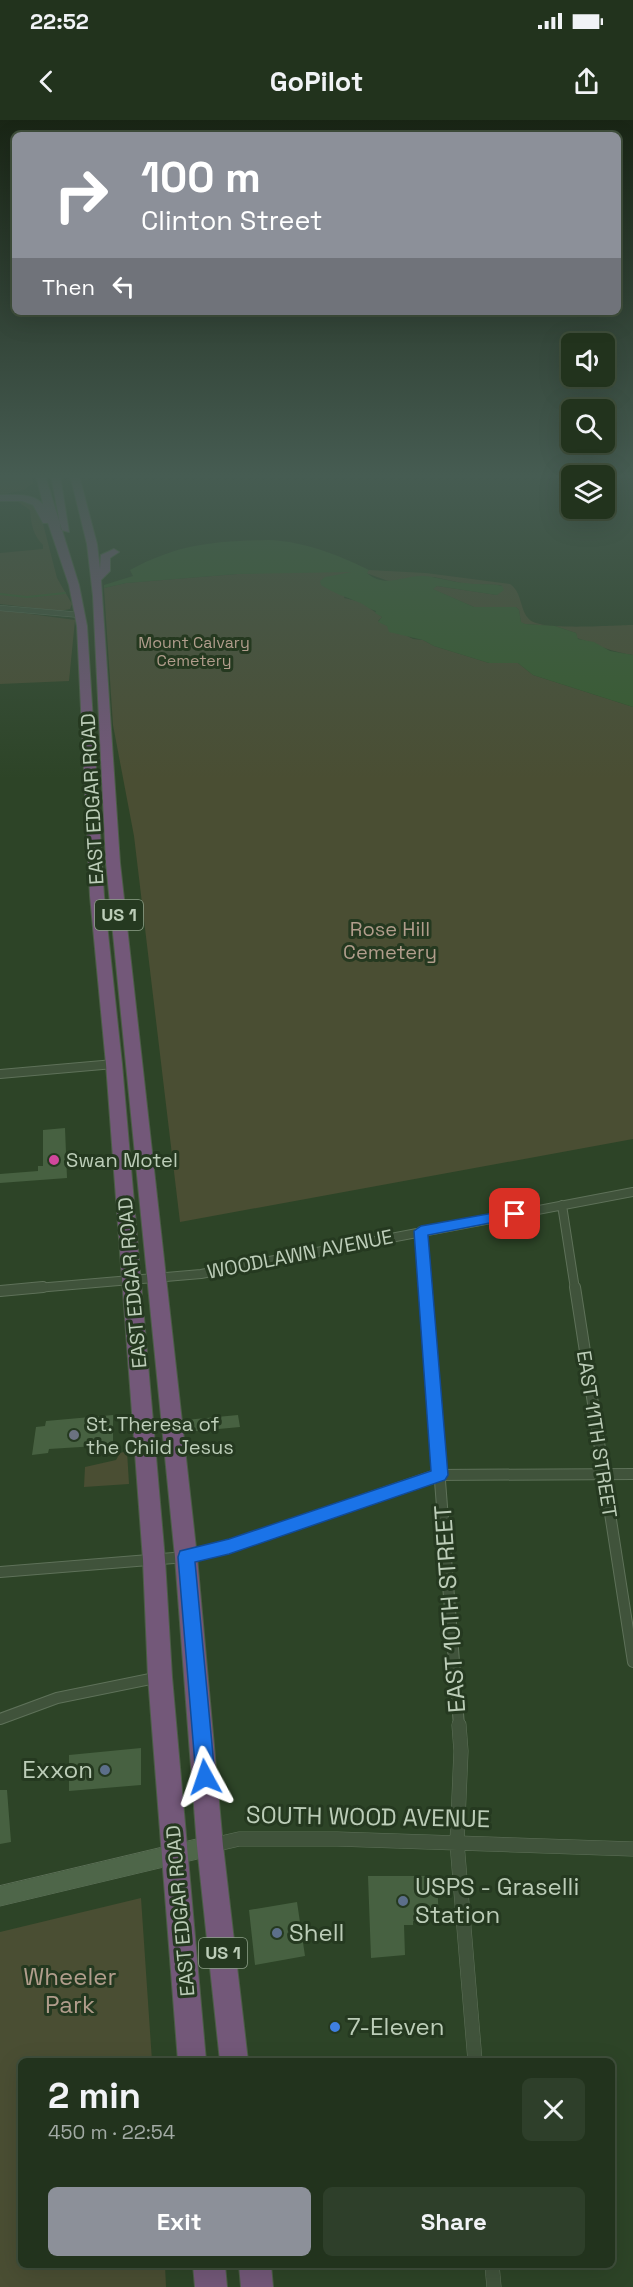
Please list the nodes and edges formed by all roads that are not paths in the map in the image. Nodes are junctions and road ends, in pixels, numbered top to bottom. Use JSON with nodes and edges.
{"nodes":[{"id":1,"x":71,"y":576,"type":"edge"},
{"id":2,"x":86,"y":576,"type":"edge"},
{"id":3,"x":94,"y":576,"type":"edge"},
{"id":4,"x":100,"y":576,"type":"edge"},
{"id":5,"x":96,"y":581,"type":"junction"},
{"id":6,"x":0,"y":608,"type":"edge"},
{"id":7,"x":80,"y":615,"type":"junction"},
{"id":8,"x":83,"y":642,"type":"junction"},
{"id":9,"x":114,"y":1064,"type":"junction"},
{"id":10,"x":0,"y":1074,"type":"edge"},
{"id":11,"x":633,"y":1192,"type":"edge"},
{"id":12,"x":562,"y":1205,"type":"junction"},
{"id":13,"x":421,"y":1231,"type":"junction"},
{"id":14,"x":158,"y":1277,"type":"junction"},
{"id":15,"x":131,"y":1280,"type":"junction"},
{"id":16,"x":0,"y":1291,"type":"edge"},
{"id":17,"x":604,"y":1474,"type":"junction"},
{"id":18,"x":633,"y":1474,"type":"edge"},
{"id":19,"x":440,"y":1475,"type":"junction"},
{"id":20,"x":186,"y":1557,"type":"junction"},
{"id":21,"x":154,"y":1560,"type":"junction"},
{"id":22,"x":0,"y":1572,"type":"edge"},
{"id":23,"x":633,"y":1662,"type":"edge"},
{"id":24,"x":160,"y":1677,"type":"junction"},
{"id":25,"x":0,"y":1719,"type":"edge"},
{"id":26,"x":457,"y":1843,"type":"junction"},
{"id":27,"x":210,"y":1846,"type":"junction"},
{"id":28,"x":633,"y":1849,"type":"edge"},
{"id":29,"x":175,"y":1855,"type":"junction"},
{"id":30,"x":0,"y":1896,"type":"edge"},
{"id":31,"x":192,"y":2058,"type":"edge"},
{"id":32,"x":234,"y":2058,"type":"edge"},
{"id":33,"x":475,"y":2058,"type":"edge"},
{"id":34,"x":209,"y":2268,"type":"edge"},
{"id":35,"x":255,"y":2268,"type":"edge"},
{"id":36,"x":492,"y":2268,"type":"edge"},
{"id":37,"x":211,"y":2287,"type":"edge"},
{"id":38,"x":257,"y":2287,"type":"edge"},
{"id":39,"x":494,"y":2287,"type":"edge"}],
"edges":[{"from":1,"to":7,"type":"highway","name":"EAST EDGAR ROAD","number":"US 1"},
{"from":2,"to":8,"type":"highway"},
{"from":3,"to":5,"type":"highway","name":"EAST EDGAR ROAD","number":"US 1"},
{"from":4,"to":5,"type":"highway"},
{"from":5,"to":14,"type":"highway","name":"EAST EDGAR ROAD","number":"US 1"},
{"from":6,"to":7,"type":"street"},
{"from":7,"to":8,"type":"highway","name":"EAST EDGAR ROAD","number":"US 1"},
{"from":8,"to":9,"type":"highway","name":"EAST EDGAR ROAD","number":"US 1"},
{"from":9,"to":10,"type":"street"},
{"from":9,"to":15,"type":"highway","name":"EAST EDGAR ROAD","number":"US 1"},
{"from":11,"to":12,"type":"street","name":"WOODLAWN AVENUE"},
{"from":12,"to":13,"type":"street","name":"WOODLAWN AVENUE"},
{"from":12,"to":17,"type":"street","name":"EAST 11TH STREET"},
{"from":13,"to":14,"type":"street","name":"WOODLAWN AVENUE"},
{"from":13,"to":19,"type":"street","name":"EAST 10TH STREET"},
{"from":14,"to":15,"type":"street","name":"WOODLAWN AVENUE"},
{"from":14,"to":20,"type":"highway","name":"EAST EDGAR ROAD","number":"US 1"},
{"from":15,"to":16,"type":"street","name":"WOODLAWN AVENUE"},
{"from":15,"to":21,"type":"highway","name":"EAST EDGAR ROAD","number":"US 1"},
{"from":17,"to":18,"type":"street"},
{"from":17,"to":19,"type":"street"},
{"from":17,"to":23,"type":"street","name":"EAST 11TH STREET"},
{"from":19,"to":20,"type":"street"},
{"from":19,"to":26,"type":"street","name":"EAST 10TH STREET"},
{"from":20,"to":21,"type":"street"},
{"from":20,"to":27,"type":"highway","name":"EAST EDGAR ROAD","number":"US 1"},
{"from":21,"to":22,"type":"street"},
{"from":21,"to":24,"type":"highway","name":"EAST EDGAR ROAD","number":"US 1"},
{"from":24,"to":25,"type":"street"},
{"from":24,"to":29,"type":"highway","name":"EAST EDGAR ROAD","number":"US 1"},
{"from":26,"to":27,"type":"street","name":"SOUTH WOOD AVENUE"},
{"from":26,"to":28,"type":"street","name":"SOUTH WOOD AVENUE"},
{"from":26,"to":33,"type":"street","name":"EAST 10TH STREET"},
{"from":27,"to":29,"type":"main road","name":"SOUTH WOOD AVENUE"},
{"from":27,"to":32,"type":"highway","name":"EAST EDGAR ROAD","number":"US 1"},
{"from":29,"to":30,"type":"main road","name":"SOUTH WOOD AVENUE"},
{"from":29,"to":31,"type":"highway","name":"EAST EDGAR ROAD","number":"US 1"},
{"from":34,"to":37,"type":"highway"},
{"from":35,"to":38,"type":"highway"},
{"from":36,"to":39,"type":"street"}]}
